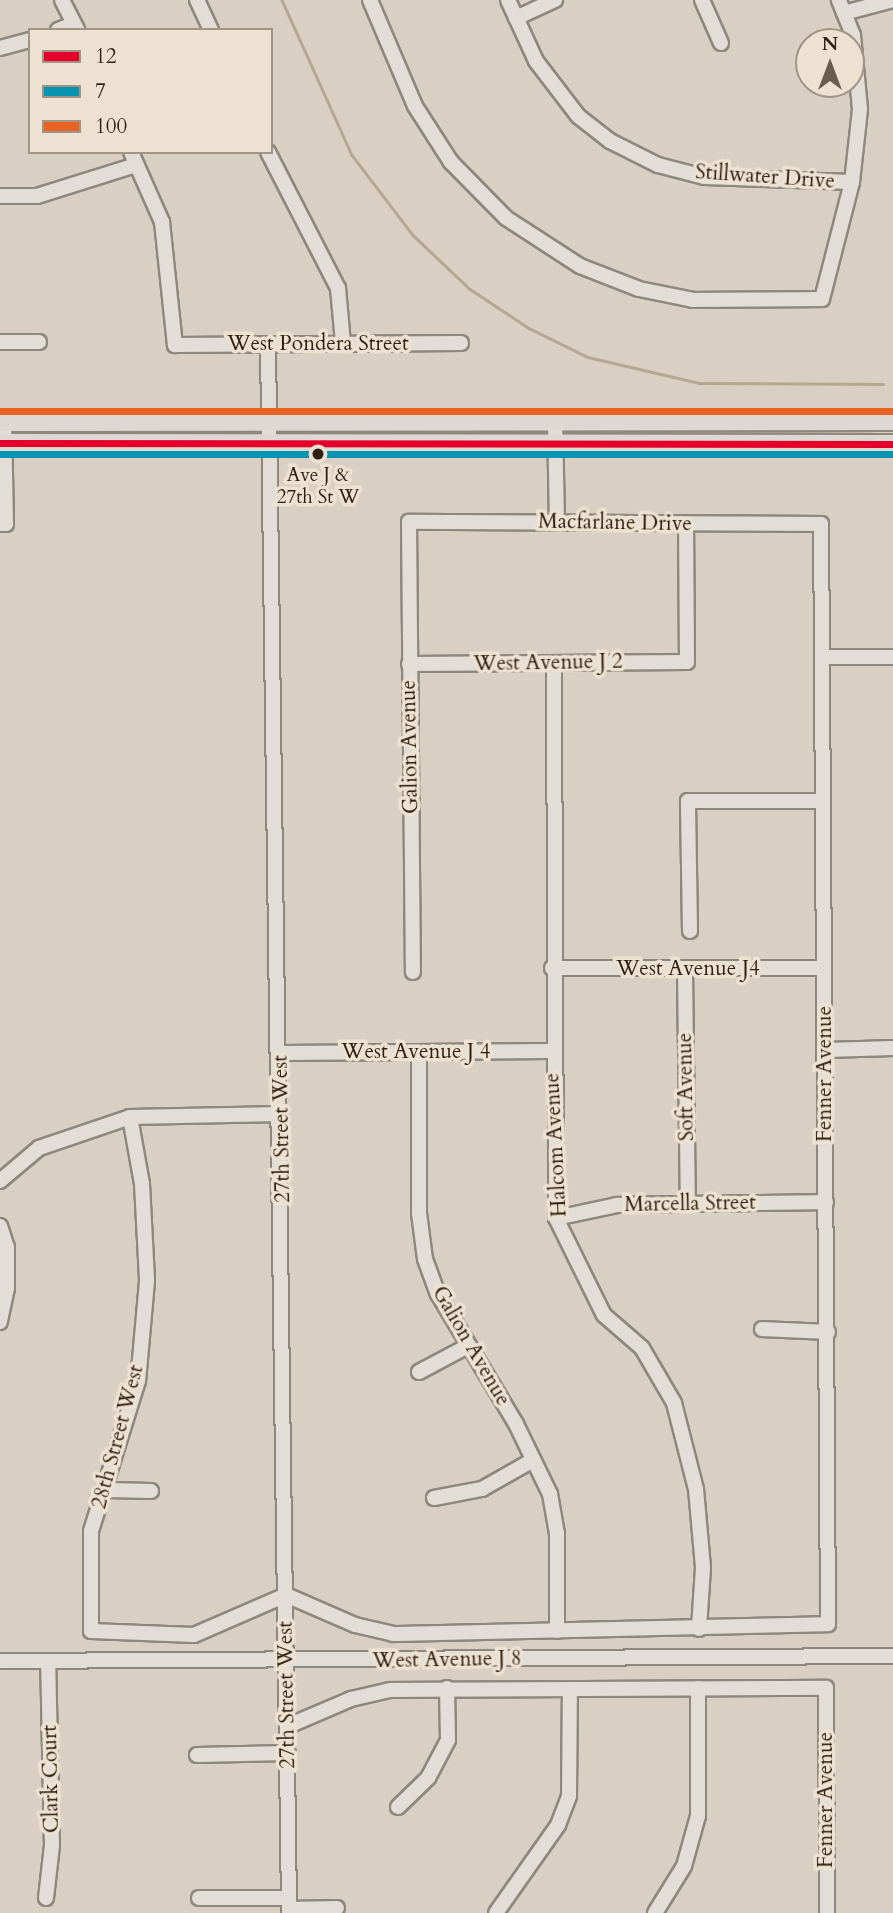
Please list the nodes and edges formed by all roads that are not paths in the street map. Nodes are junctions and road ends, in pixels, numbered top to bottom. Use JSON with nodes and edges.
{"nodes":[{"id":1,"x":62,"y":0,"type":"edge"},
{"id":2,"x":197,"y":0,"type":"edge"},
{"id":3,"x":370,"y":0,"type":"edge"},
{"id":4,"x":508,"y":0,"type":"edge"},
{"id":5,"x":555,"y":0,"type":"edge"},
{"id":6,"x":702,"y":0,"type":"edge"},
{"id":7,"x":893,"y":1,"type":"edge"},
{"id":8,"x":841,"y":7,"type":"edge"},
{"id":9,"x":516,"y":18,"type":"junction"},
{"id":10,"x":76,"y":27,"type":"edge"},
{"id":11,"x":210,"y":28,"type":"edge"},
{"id":12,"x":28,"y":41,"type":"edge"},
{"id":13,"x":721,"y":43,"type":"dead end"},
{"id":14,"x":0,"y":48,"type":"edge"},
{"id":15,"x":269,"y":154,"type":"edge"},
{"id":16,"x":134,"y":159,"type":"edge"},
{"id":17,"x":852,"y":182,"type":"junction"},
{"id":18,"x":0,"y":196,"type":"edge"},
{"id":19,"x":0,"y":342,"type":"edge"},
{"id":20,"x":39,"y":342,"type":"dead end"},
{"id":21,"x":461,"y":343,"type":"dead end"},
{"id":22,"x":268,"y":344,"type":"junction"},
{"id":23,"x":343,"y":344,"type":"junction"},
{"id":24,"x":268,"y":420,"type":"junction"},
{"id":25,"x":555,"y":420,"type":"junction"},
{"id":26,"x":893,"y":421,"type":"edge"},
{"id":27,"x":2,"y":422,"type":"edge"},
{"id":28,"x":270,"y":442,"type":"junction"},
{"id":29,"x":555,"y":442,"type":"junction"},
{"id":30,"x":2,"y":443,"type":"edge"},
{"id":31,"x":893,"y":444,"type":"edge"},
{"id":32,"x":409,"y":522,"type":"joint"},
{"id":33,"x":557,"y":522,"type":"junction"},
{"id":34,"x":3,"y":524,"type":"edge"},
{"id":35,"x":686,"y":524,"type":"junction"},
{"id":36,"x":821,"y":524,"type":"joint"},
{"id":37,"x":823,"y":657,"type":"junction"},
{"id":38,"x":893,"y":657,"type":"edge"},
{"id":39,"x":410,"y":664,"type":"junction"},
{"id":40,"x":554,"y":664,"type":"junction"},
{"id":41,"x":821,"y":801,"type":"junction"},
{"id":42,"x":690,"y":931,"type":"dead end"},
{"id":43,"x":552,"y":968,"type":"junction"},
{"id":44,"x":824,"y":968,"type":"junction"},
{"id":45,"x":685,"y":970,"type":"junction"},
{"id":46,"x":412,"y":972,"type":"dead end"},
{"id":47,"x":893,"y":1048,"type":"edge"},
{"id":48,"x":826,"y":1050,"type":"junction"},
{"id":49,"x":551,"y":1051,"type":"junction"},
{"id":50,"x":281,"y":1053,"type":"junction"},
{"id":51,"x":419,"y":1053,"type":"junction"},
{"id":52,"x":281,"y":1114,"type":"junction"},
{"id":53,"x":130,"y":1117,"type":"junction"},
{"id":54,"x":0,"y":1181,"type":"edge"},
{"id":55,"x":826,"y":1202,"type":"junction"},
{"id":56,"x":688,"y":1203,"type":"junction"},
{"id":57,"x":556,"y":1218,"type":"junction"},
{"id":58,"x":0,"y":1226,"type":"edge"},
{"id":59,"x":0,"y":1322,"type":"edge"},
{"id":60,"x":762,"y":1329,"type":"dead end"},
{"id":61,"x":828,"y":1332,"type":"junction"},
{"id":62,"x":468,"y":1346,"type":"junction"},
{"id":63,"x":419,"y":1372,"type":"dead end"},
{"id":64,"x":533,"y":1460,"type":"junction"},
{"id":65,"x":107,"y":1490,"type":"junction"},
{"id":66,"x":151,"y":1491,"type":"dead end"},
{"id":67,"x":433,"y":1497,"type":"dead end"},
{"id":68,"x":286,"y":1595,"type":"junction"},
{"id":69,"x":699,"y":1629,"type":"junction"},
{"id":70,"x":557,"y":1631,"type":"junction"},
{"id":71,"x":893,"y":1656,"type":"edge"},
{"id":72,"x":0,"y":1661,"type":"edge"},
{"id":73,"x":48,"y":1661,"type":"junction"},
{"id":74,"x":286,"y":1661,"type":"junction"},
{"id":75,"x":447,"y":1688,"type":"junction"},
{"id":76,"x":698,"y":1688,"type":"junction"},
{"id":77,"x":570,"y":1689,"type":"junction"},
{"id":78,"x":288,"y":1726,"type":"junction"},
{"id":79,"x":288,"y":1754,"type":"junction"},
{"id":80,"x":197,"y":1755,"type":"dead end"},
{"id":81,"x":398,"y":1807,"type":"dead end"},
{"id":82,"x":46,"y":1898,"type":"dead end"},
{"id":83,"x":199,"y":1898,"type":"dead end"},
{"id":84,"x":289,"y":1906,"type":"edge"},
{"id":85,"x":337,"y":1908,"type":"dead end"},
{"id":86,"x":496,"y":1913,"type":"edge"},
{"id":87,"x":655,"y":1913,"type":"edge"},
{"id":88,"x":827,"y":1913,"type":"edge"}],
"edges":[{"from":1,"to":10,"type":"street"},
{"from":2,"to":11,"type":"street"},
{"from":3,"to":17,"type":"street"},
{"from":4,"to":9,"type":"street","name":"Stillwater Drive"},
{"from":5,"to":9,"type":"street"},
{"from":6,"to":13,"type":"street"},
{"from":7,"to":8,"type":"street"},
{"from":8,"to":17,"type":"street"},
{"from":9,"to":17,"type":"street","name":"Stillwater Drive"},
{"from":12,"to":14,"type":"street"},
{"from":15,"to":23,"type":"street"},
{"from":16,"to":18,"type":"street"},
{"from":16,"to":22,"type":"street","name":"West Pondera Street"},
{"from":19,"to":20,"type":"street"},
{"from":21,"to":23,"type":"street","name":"West Pondera Street"},
{"from":22,"to":23,"type":"street","name":"West Pondera Street"},
{"from":22,"to":24,"type":"street","name":"27th Street West"},
{"from":24,"to":25,"type":"main road"},
{"from":24,"to":27,"type":"main road"},
{"from":24,"to":28,"type":"street","name":"27th Street West"},
{"from":25,"to":26,"type":"main road"},
{"from":25,"to":29,"type":"street"},
{"from":27,"to":30,"type":"street"},
{"from":28,"to":29,"type":"main road"},
{"from":28,"to":30,"type":"main road"},
{"from":28,"to":50,"type":"street","name":"27th Street West"},
{"from":29,"to":31,"type":"main road"},
{"from":29,"to":33,"type":"street"},
{"from":30,"to":34,"type":"street"},
{"from":32,"to":33,"type":"street","name":"Macfarlane Drive"},
{"from":32,"to":39,"type":"street","name":"Galion Avenue"},
{"from":33,"to":35,"type":"street","name":"Macfarlane Drive"},
{"from":35,"to":36,"type":"street","name":"Macfarlane Drive"},
{"from":35,"to":40,"type":"street","name":"West Avenue J 2"},
{"from":36,"to":37,"type":"street","name":"Fenner Avenue"},
{"from":37,"to":38,"type":"street"},
{"from":37,"to":41,"type":"street","name":"Fenner Avenue"},
{"from":39,"to":40,"type":"street","name":"West Avenue J 2"},
{"from":39,"to":46,"type":"street","name":"Galion Avenue"},
{"from":40,"to":43,"type":"street","name":"Halcom Avenue"},
{"from":41,"to":42,"type":"street"},
{"from":41,"to":44,"type":"street","name":"Fenner Avenue"},
{"from":43,"to":45,"type":"street","name":"West Avenue J4"},
{"from":43,"to":49,"type":"street","name":"Halcom Avenue"},
{"from":44,"to":45,"type":"street","name":"West Avenue J4"},
{"from":44,"to":48,"type":"street","name":"Fenner Avenue"},
{"from":45,"to":56,"type":"street","name":"Soft Avenue"},
{"from":47,"to":48,"type":"street"},
{"from":48,"to":55,"type":"street","name":"Fenner Avenue"},
{"from":49,"to":51,"type":"street","name":"West Avenue J 4"},
{"from":49,"to":57,"type":"street","name":"Halcom Avenue"},
{"from":50,"to":51,"type":"street","name":"West Avenue J 4"},
{"from":50,"to":52,"type":"street","name":"27th Street West"},
{"from":51,"to":62,"type":"street","name":"Galion Avenue"},
{"from":52,"to":53,"type":"street"},
{"from":52,"to":68,"type":"street","name":"27th Street West"},
{"from":53,"to":54,"type":"street"},
{"from":53,"to":65,"type":"street","name":"28th Street West"},
{"from":55,"to":56,"type":"street","name":"Marcella Street"},
{"from":55,"to":61,"type":"street","name":"Fenner Avenue"},
{"from":56,"to":57,"type":"street","name":"Marcella Street"},
{"from":57,"to":69,"type":"street","name":"Halcom Avenue"},
{"from":58,"to":59,"type":"street"},
{"from":60,"to":61,"type":"street"},
{"from":61,"to":69,"type":"street","name":"Fenner Avenue"},
{"from":62,"to":63,"type":"street"},
{"from":62,"to":64,"type":"street","name":"Galion Avenue"},
{"from":64,"to":67,"type":"street"},
{"from":64,"to":70,"type":"street","name":"Galion Avenue"},
{"from":65,"to":66,"type":"street"},
{"from":65,"to":68,"type":"street","name":"28th Street West"},
{"from":68,"to":70,"type":"street"},
{"from":68,"to":74,"type":"street","name":"27th Street West"},
{"from":69,"to":70,"type":"street"},
{"from":71,"to":74,"type":"street","name":"West Avenue J 8"},
{"from":72,"to":73,"type":"street","name":"West Avenue J 8"},
{"from":73,"to":74,"type":"street","name":"West Avenue J 8"},
{"from":73,"to":82,"type":"street","name":"Clark Court"},
{"from":74,"to":78,"type":"street","name":"27th Street West"},
{"from":75,"to":77,"type":"street"},
{"from":75,"to":78,"type":"street"},
{"from":75,"to":81,"type":"street"},
{"from":76,"to":77,"type":"street"},
{"from":76,"to":87,"type":"street"},
{"from":76,"to":88,"type":"street","name":"Fenner Avenue"},
{"from":77,"to":86,"type":"street"},
{"from":78,"to":79,"type":"street","name":"27th Street West"},
{"from":79,"to":80,"type":"street"},
{"from":79,"to":84,"type":"street","name":"27th Street West"},
{"from":83,"to":84,"type":"street"},
{"from":84,"to":85,"type":"street"}]}
